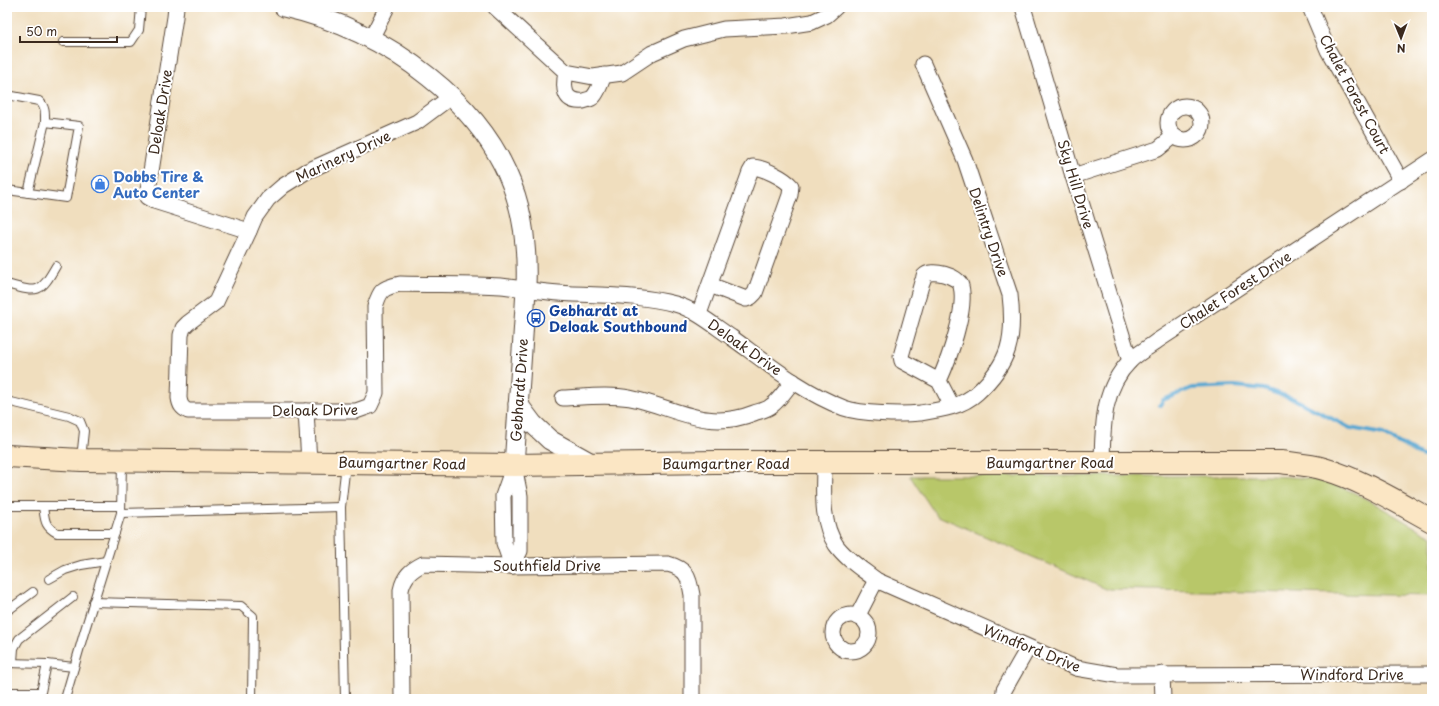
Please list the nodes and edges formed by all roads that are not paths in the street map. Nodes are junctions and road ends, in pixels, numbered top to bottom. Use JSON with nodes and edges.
{"nodes":[{"id":1,"x":141,"y":7,"type":"edge"},
{"id":2,"x":176,"y":7,"type":"edge"},
{"id":3,"x":284,"y":7,"type":"edge"},
{"id":4,"x":387,"y":7,"type":"edge"},
{"id":5,"x":495,"y":7,"type":"edge"},
{"id":6,"x":836,"y":7,"type":"edge"},
{"id":7,"x":1023,"y":7,"type":"edge"},
{"id":8,"x":1310,"y":7,"type":"edge"},
{"id":9,"x":371,"y":39,"type":"junction"},
{"id":10,"x":64,"y":42,"type":"dead end"},
{"id":11,"x":923,"y":64,"type":"dead end"},
{"id":12,"x":566,"y":72,"type":"junction"},
{"id":13,"x":604,"y":75,"type":"junction"},
{"id":14,"x":7,"y":95,"type":"edge"},
{"id":15,"x":452,"y":96,"type":"junction"},
{"id":16,"x":45,"y":122,"type":"junction"},
{"id":17,"x":1174,"y":136,"type":"dead end"},
{"id":18,"x":1432,"y":160,"type":"edge"},
{"id":19,"x":1073,"y":176,"type":"junction"},
{"id":20,"x":1401,"y":181,"type":"junction"},
{"id":21,"x":7,"y":190,"type":"edge"},
{"id":22,"x":28,"y":193,"type":"junction"},
{"id":23,"x":249,"y":231,"type":"junction"},
{"id":24,"x":56,"y":266,"type":"dead end"},
{"id":25,"x":7,"y":284,"type":"edge"},
{"id":26,"x":710,"y":285,"type":"junction"},
{"id":27,"x":526,"y":289,"type":"junction"},
{"id":28,"x":699,"y":314,"type":"junction"},
{"id":29,"x":1130,"y":361,"type":"junction"},
{"id":30,"x":939,"y":380,"type":"junction"},
{"id":31,"x":793,"y":381,"type":"junction"},
{"id":32,"x":974,"y":396,"type":"joint"},
{"id":33,"x":563,"y":398,"type":"dead end"},
{"id":34,"x":7,"y":401,"type":"edge"},
{"id":35,"x":518,"y":404,"type":"junction"},
{"id":36,"x":952,"y":406,"type":"junction"},
{"id":37,"x":306,"y":411,"type":"junction"},
{"id":38,"x":7,"y":456,"type":"edge"},
{"id":39,"x":81,"y":460,"type":"junction"},
{"id":40,"x":122,"y":460,"type":"junction"},
{"id":41,"x":309,"y":462,"type":"junction"},
{"id":42,"x":346,"y":462,"type":"junction"},
{"id":43,"x":1102,"y":462,"type":"junction"},
{"id":44,"x":824,"y":463,"type":"junction"},
{"id":45,"x":593,"y":464,"type":"junction"},
{"id":46,"x":514,"y":465,"type":"junction"},
{"id":47,"x":7,"y":506,"type":"edge"},
{"id":48,"x":43,"y":506,"type":"junction"},
{"id":49,"x":341,"y":507,"type":"junction"},
{"id":50,"x":121,"y":510,"type":"junction"},
{"id":51,"x":1432,"y":521,"type":"edge"},
{"id":52,"x":115,"y":533,"type":"junction"},
{"id":53,"x":106,"y":561,"type":"junction"},
{"id":54,"x":512,"y":566,"type":"junction"},
{"id":55,"x":49,"y":579,"type":"dead end"},
{"id":56,"x":876,"y":580,"type":"junction"},
{"id":57,"x":33,"y":592,"type":"dead end"},
{"id":58,"x":73,"y":598,"type":"dead end"},
{"id":59,"x":93,"y":602,"type":"junction"},
{"id":60,"x":7,"y":611,"type":"edge"},
{"id":61,"x":857,"y":617,"type":"dead end"},
{"id":62,"x":1028,"y":648,"type":"junction"},
{"id":63,"x":10,"y":662,"type":"edge"},
{"id":64,"x":47,"y":664,"type":"junction"},
{"id":65,"x":74,"y":667,"type":"junction"},
{"id":66,"x":1162,"y":674,"type":"junction"},
{"id":67,"x":1432,"y":674,"type":"edge"},
{"id":68,"x":7,"y":692,"type":"edge"},
{"id":69,"x":40,"y":695,"type":"edge"},
{"id":70,"x":65,"y":699,"type":"edge"},
{"id":71,"x":252,"y":699,"type":"edge"},
{"id":72,"x":345,"y":699,"type":"edge"},
{"id":73,"x":402,"y":699,"type":"edge"},
{"id":74,"x":692,"y":699,"type":"edge"},
{"id":75,"x":1003,"y":699,"type":"edge"},
{"id":76,"x":1163,"y":699,"type":"edge"}],
"edges":[{"from":1,"to":10,"type":"lane"},
{"from":2,"to":23,"type":"street","name":"Deloak Drive"},
{"from":3,"to":9,"type":"street","name":"Gebhardt Drive"},
{"from":4,"to":9,"type":"street"},
{"from":5,"to":12,"type":"street"},
{"from":6,"to":13,"type":"street"},
{"from":7,"to":19,"type":"street","name":"Sky Hill Drive"},
{"from":8,"to":20,"type":"street","name":"Chalet Forest Court"},
{"from":9,"to":15,"type":"street","name":"Gebhardt Drive"},
{"from":11,"to":32,"type":"street","name":"Delintry Drive"},
{"from":12,"to":13,"type":"street"},
{"from":12,"to":13,"type":"street"},
{"from":14,"to":16,"type":"lane"},
{"from":15,"to":23,"type":"street","name":"Marinery Drive"},
{"from":15,"to":27,"type":"street","name":"Gebhardt Drive"},
{"from":16,"to":22,"type":"lane"},
{"from":16,"to":22,"type":"lane"},
{"from":17,"to":19,"type":"street"},
{"from":18,"to":20,"type":"street","name":"Chalet Forest Drive"},
{"from":19,"to":29,"type":"street","name":"Sky Hill Drive"},
{"from":20,"to":29,"type":"street","name":"Chalet Forest Drive"},
{"from":21,"to":22,"type":"lane"},
{"from":23,"to":37,"type":"street","name":"Deloak Drive"},
{"from":24,"to":25,"type":"lane"},
{"from":26,"to":26,"type":"street"},
{"from":26,"to":28,"type":"street"},
{"from":27,"to":28,"type":"street","name":"Deloak Drive"},
{"from":27,"to":35,"type":"street","name":"Gebhardt Drive"},
{"from":27,"to":37,"type":"street","name":"Deloak Drive"},
{"from":28,"to":31,"type":"street","name":"Deloak Drive"},
{"from":29,"to":43,"type":"street","name":"Chalet Forest Drive"},
{"from":30,"to":30,"type":"street"},
{"from":30,"to":36,"type":"street"},
{"from":31,"to":33,"type":"street"},
{"from":31,"to":36,"type":"street","name":"Deloak Drive"},
{"from":32,"to":36,"type":"street","name":"Deloak Drive"},
{"from":34,"to":39,"type":"lane"},
{"from":35,"to":45,"type":"street"},
{"from":35,"to":46,"type":"street","name":"Gebhardt Drive"},
{"from":37,"to":41,"type":"street"},
{"from":38,"to":39,"type":"main road","name":"Baumgartner Road"},
{"from":39,"to":40,"type":"main road","name":"Baumgartner Road"},
{"from":40,"to":41,"type":"main road","name":"Baumgartner Road"},
{"from":40,"to":50,"type":"lane"},
{"from":41,"to":42,"type":"main road","name":"Baumgartner Road"},
{"from":42,"to":46,"type":"main road","name":"Baumgartner Road"},
{"from":42,"to":49,"type":"lane"},
{"from":43,"to":44,"type":"main road","name":"Baumgartner Road"},
{"from":43,"to":51,"type":"main road","name":"Baumgartner Road"},
{"from":44,"to":45,"type":"main road","name":"Baumgartner Road"},
{"from":44,"to":56,"type":"street","name":"Windford Drive"},
{"from":45,"to":46,"type":"main road","name":"Baumgartner Road"},
{"from":46,"to":54,"type":"street"},
{"from":47,"to":48,"type":"lane"},
{"from":48,"to":50,"type":"lane"},
{"from":48,"to":52,"type":"lane"},
{"from":49,"to":50,"type":"lane"},
{"from":49,"to":72,"type":"lane"},
{"from":50,"to":52,"type":"lane"},
{"from":52,"to":53,"type":"lane"},
{"from":53,"to":55,"type":"lane"},
{"from":53,"to":59,"type":"lane"},
{"from":54,"to":73,"type":"street","name":"Southfield Drive"},
{"from":54,"to":74,"type":"street","name":"Southfield Drive"},
{"from":56,"to":61,"type":"street"},
{"from":56,"to":62,"type":"street","name":"Windford Drive"},
{"from":57,"to":60,"type":"lane"},
{"from":58,"to":63,"type":"lane"},
{"from":59,"to":65,"type":"lane"},
{"from":59,"to":71,"type":"lane"},
{"from":62,"to":66,"type":"street","name":"Windford Drive"},
{"from":62,"to":75,"type":"street"},
{"from":63,"to":64,"type":"lane"},
{"from":64,"to":65,"type":"lane"},
{"from":64,"to":69,"type":"lane"},
{"from":65,"to":70,"type":"lane"},
{"from":66,"to":67,"type":"street","name":"Windford Drive"},
{"from":66,"to":76,"type":"street"},
{"from":68,"to":69,"type":"lane"}]}
